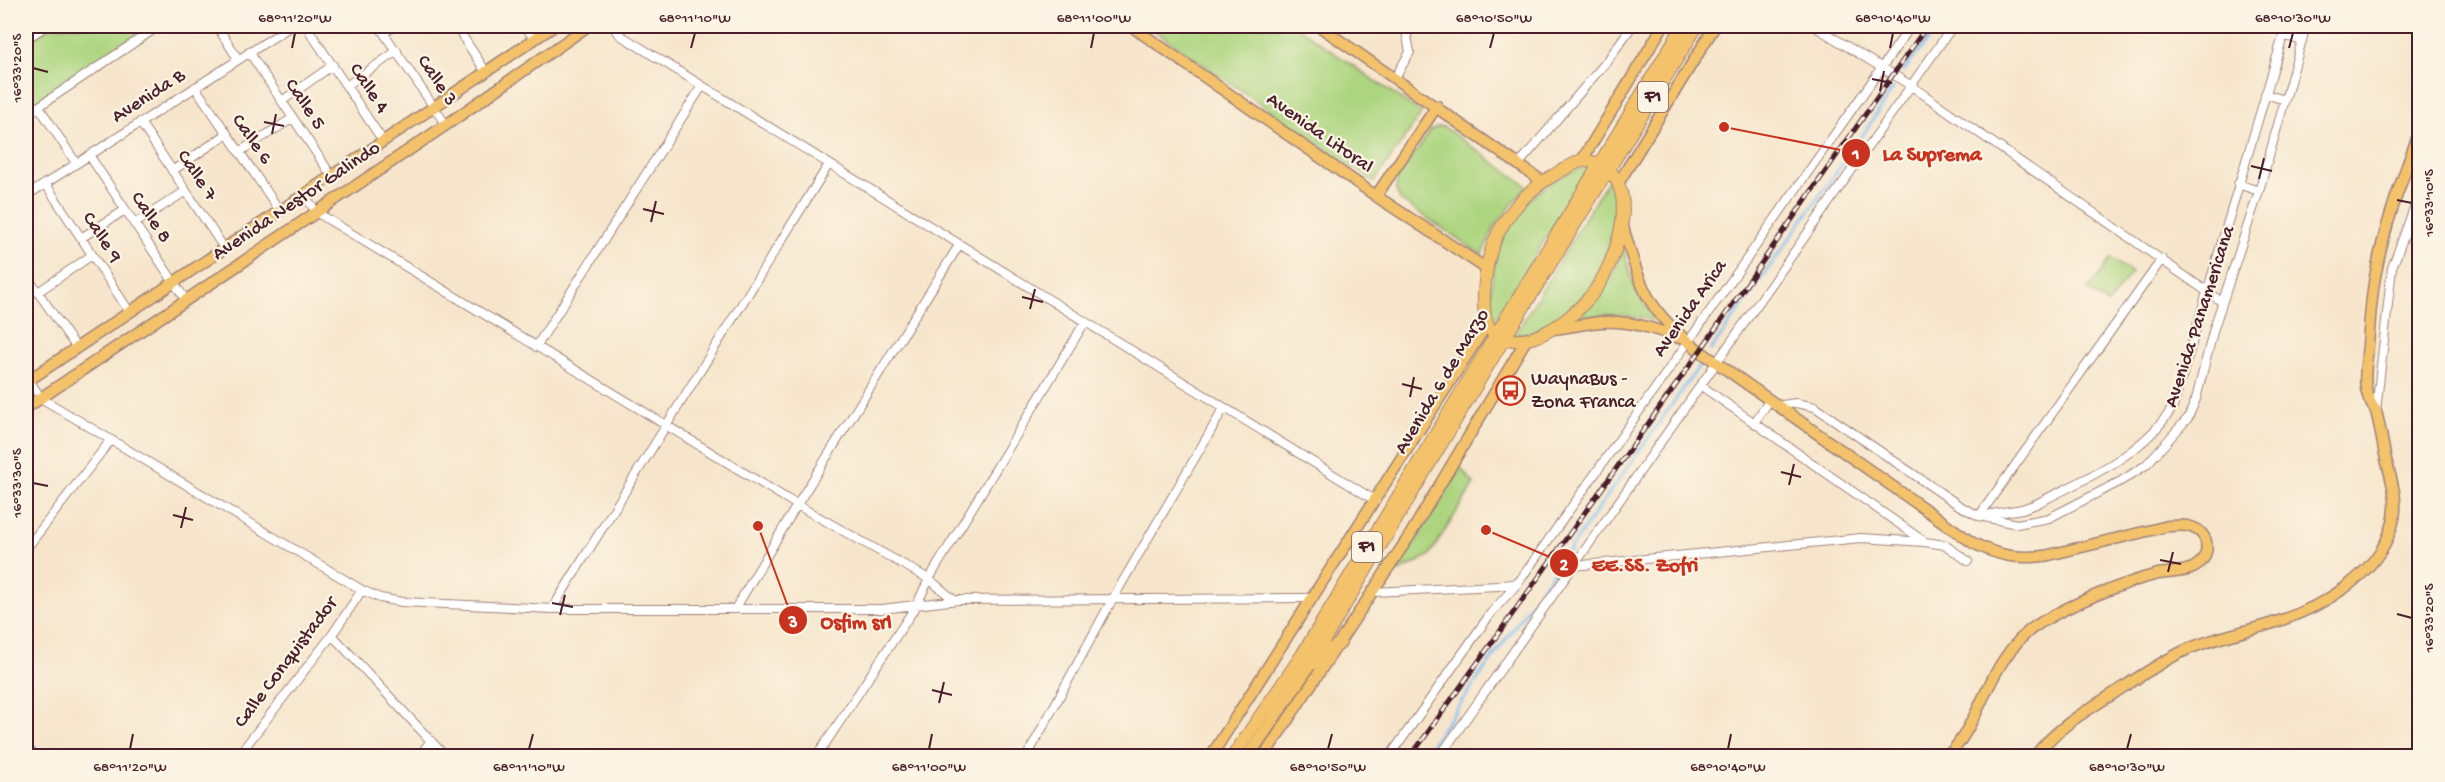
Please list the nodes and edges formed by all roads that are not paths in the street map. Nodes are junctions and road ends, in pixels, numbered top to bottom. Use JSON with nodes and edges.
{"nodes":[{"id":1,"x":46,"y":26,"type":"edge"},
{"id":2,"x":138,"y":26,"type":"edge"},
{"id":3,"x":159,"y":26,"type":"edge"},
{"id":4,"x":217,"y":26,"type":"edge"},
{"id":5,"x":291,"y":26,"type":"edge"},
{"id":6,"x":306,"y":26,"type":"edge"},
{"id":7,"x":395,"y":26,"type":"edge"},
{"id":8,"x":456,"y":26,"type":"edge"},
{"id":9,"x":525,"y":26,"type":"edge"},
{"id":10,"x":554,"y":26,"type":"edge"},
{"id":11,"x":588,"y":26,"type":"edge"},
{"id":12,"x":612,"y":26,"type":"edge"},
{"id":13,"x":1131,"y":26,"type":"edge"},
{"id":14,"x":1319,"y":26,"type":"edge"},
{"id":15,"x":1405,"y":26,"type":"edge"},
{"id":16,"x":1632,"y":26,"type":"edge"},
{"id":17,"x":1663,"y":26,"type":"edge"},
{"id":18,"x":1683,"y":26,"type":"edge"},
{"id":19,"x":1697,"y":26,"type":"edge"},
{"id":20,"x":1715,"y":26,"type":"edge"},
{"id":21,"x":1814,"y":26,"type":"edge"},
{"id":22,"x":1911,"y":26,"type":"edge"},
{"id":23,"x":1953,"y":26,"type":"edge"},
{"id":24,"x":2286,"y":26,"type":"edge"},
{"id":25,"x":2306,"y":26,"type":"edge"},
{"id":26,"x":382,"y":29,"type":"edge"},
{"id":27,"x":145,"y":35,"type":"junction"},
{"id":28,"x":2283,"y":35,"type":"junction"},
{"id":29,"x":26,"y":39,"type":"edge"},
{"id":30,"x":534,"y":39,"type":"junction"},
{"id":31,"x":2302,"y":41,"type":"junction"},
{"id":32,"x":397,"y":51,"type":"junction"},
{"id":33,"x":249,"y":52,"type":"junction"},
{"id":34,"x":238,"y":59,"type":"junction"},
{"id":35,"x":333,"y":65,"type":"junction"},
{"id":36,"x":1881,"y":69,"type":"junction"},
{"id":37,"x":486,"y":72,"type":"junction"},
{"id":38,"x":1395,"y":78,"type":"junction"},
{"id":39,"x":346,"y":86,"type":"junction"},
{"id":40,"x":702,"y":86,"type":"junction"},
{"id":41,"x":1910,"y":86,"type":"junction"},
{"id":42,"x":195,"y":87,"type":"junction"},
{"id":43,"x":2265,"y":94,"type":"junction"},
{"id":44,"x":2285,"y":100,"type":"junction"},
{"id":45,"x":282,"y":101,"type":"junction"},
{"id":46,"x":1437,"y":106,"type":"junction"},
{"id":47,"x":39,"y":107,"type":"junction"},
{"id":48,"x":434,"y":107,"type":"junction"},
{"id":49,"x":26,"y":113,"type":"edge"},
{"id":50,"x":293,"y":118,"type":"junction"},
{"id":51,"x":140,"y":122,"type":"junction"},
{"id":52,"x":446,"y":125,"type":"junction"},
{"id":53,"x":2420,"y":130,"type":"edge"},
{"id":54,"x":227,"y":134,"type":"junction"},
{"id":55,"x":383,"y":141,"type":"junction"},
{"id":56,"x":239,"y":152,"type":"junction"},
{"id":57,"x":89,"y":155,"type":"junction"},
{"id":58,"x":1582,"y":160,"type":"junction"},
{"id":59,"x":76,"y":163,"type":"junction"},
{"id":60,"x":829,"y":164,"type":"junction"},
{"id":61,"x":1518,"y":165,"type":"junction"},
{"id":62,"x":1604,"y":166,"type":"junction"},
{"id":63,"x":172,"y":171,"type":"junction"},
{"id":64,"x":331,"y":176,"type":"junction"},
{"id":65,"x":1542,"y":181,"type":"junction"},
{"id":66,"x":1619,"y":182,"type":"junction"},
{"id":67,"x":45,"y":183,"type":"junction"},
{"id":68,"x":2238,"y":184,"type":"junction"},
{"id":69,"x":186,"y":191,"type":"junction"},
{"id":70,"x":2259,"y":191,"type":"junction"},
{"id":71,"x":2420,"y":192,"type":"edge"},
{"id":72,"x":304,"y":194,"type":"junction"},
{"id":73,"x":26,"y":196,"type":"edge"},
{"id":74,"x":1376,"y":196,"type":"junction"},
{"id":75,"x":125,"y":210,"type":"junction"},
{"id":76,"x":280,"y":211,"type":"junction"},
{"id":77,"x":316,"y":212,"type":"junction"},
{"id":78,"x":1622,"y":222,"type":"junction"},
{"id":79,"x":134,"y":224,"type":"junction"},
{"id":80,"x":81,"y":238,"type":"junction"},
{"id":81,"x":959,"y":244,"type":"junction"},
{"id":82,"x":224,"y":248,"type":"junction"},
{"id":83,"x":92,"y":255,"type":"junction"},
{"id":84,"x":2162,"y":259,"type":"junction"},
{"id":85,"x":1487,"y":269,"type":"junction"},
{"id":86,"x":26,"y":275,"type":"edge"},
{"id":87,"x":173,"y":282,"type":"junction"},
{"id":88,"x":2207,"y":290,"type":"junction"},
{"id":89,"x":38,"y":292,"type":"junction"},
{"id":90,"x":185,"y":299,"type":"junction"},
{"id":91,"x":2222,"y":302,"type":"junction"},
{"id":92,"x":129,"y":311,"type":"junction"},
{"id":93,"x":1085,"y":322,"type":"junction"},
{"id":94,"x":1553,"y":329,"type":"junction"},
{"id":95,"x":1496,"y":332,"type":"junction"},
{"id":96,"x":1526,"y":340,"type":"junction"},
{"id":97,"x":1688,"y":342,"type":"junction"},
{"id":98,"x":76,"y":347,"type":"junction"},
{"id":99,"x":536,"y":347,"type":"junction"},
{"id":100,"x":1716,"y":362,"type":"junction"},
{"id":101,"x":26,"y":379,"type":"edge"},
{"id":102,"x":1700,"y":385,"type":"junction"},
{"id":103,"x":41,"y":398,"type":"junction"},
{"id":104,"x":1773,"y":403,"type":"junction"},
{"id":105,"x":26,"y":408,"type":"edge"},
{"id":106,"x":1224,"y":408,"type":"junction"},
{"id":107,"x":2376,"y":411,"type":"junction"},
{"id":108,"x":1754,"y":423,"type":"junction"},
{"id":109,"x":667,"y":426,"type":"junction"},
{"id":110,"x":110,"y":441,"type":"junction"},
{"id":111,"x":1376,"y":501,"type":"junction"},
{"id":112,"x":797,"y":504,"type":"junction"},
{"id":113,"x":1979,"y":516,"type":"junction"},
{"id":114,"x":1925,"y":542,"type":"junction"},
{"id":115,"x":26,"y":549,"type":"edge"},
{"id":116,"x":1968,"y":561,"type":"dead end"},
{"id":117,"x":1573,"y":566,"type":"junction"},
{"id":118,"x":929,"y":579,"type":"junction"},
{"id":119,"x":1518,"y":583,"type":"junction"},
{"id":120,"x":362,"y":590,"type":"junction"},
{"id":121,"x":1373,"y":592,"type":"junction"},
{"id":122,"x":1313,"y":598,"type":"junction"},
{"id":123,"x":954,"y":600,"type":"junction"},
{"id":124,"x":1112,"y":600,"type":"junction"},
{"id":125,"x":916,"y":606,"type":"junction"},
{"id":126,"x":552,"y":609,"type":"junction"},
{"id":127,"x":735,"y":609,"type":"junction"},
{"id":128,"x":332,"y":635,"type":"junction"},
{"id":129,"x":1340,"y":643,"type":"junction"},
{"id":130,"x":1308,"y":667,"type":"junction"},
{"id":131,"x":430,"y":742,"type":"junction"},
{"id":132,"x":26,"y":748,"type":"edge"},
{"id":133,"x":36,"y":756,"type":"edge"},
{"id":134,"x":238,"y":756,"type":"edge"},
{"id":135,"x":419,"y":756,"type":"edge"},
{"id":136,"x":445,"y":756,"type":"edge"},
{"id":137,"x":817,"y":756,"type":"edge"},
{"id":138,"x":1028,"y":756,"type":"edge"},
{"id":139,"x":1211,"y":756,"type":"edge"},
{"id":140,"x":1233,"y":756,"type":"edge"},
{"id":141,"x":1248,"y":756,"type":"edge"},
{"id":142,"x":1264,"y":756,"type":"edge"},
{"id":143,"x":1390,"y":756,"type":"edge"},
{"id":144,"x":1440,"y":756,"type":"edge"},
{"id":145,"x":1947,"y":756,"type":"edge"},
{"id":146,"x":2035,"y":756,"type":"edge"}],
"edges":[{"from":1,"to":29,"type":"street"},
{"from":2,"to":27,"type":"street"},
{"from":3,"to":27,"type":"street"},
{"from":4,"to":34,"type":"street"},
{"from":5,"to":33,"type":"street","name":"Avenida B"},
{"from":6,"to":35,"type":"street","name":"Calle 4"},
{"from":7,"to":26,"type":"street"},
{"from":8,"to":37,"type":"street"},
{"from":9,"to":30,"type":"street"},
{"from":10,"to":30,"type":"main road","name":"Avenida Nestor Galindo"},
{"from":11,"to":52,"type":"main road","name":"Avenida Nestor Galindo"},
{"from":12,"to":40,"type":"street"},
{"from":13,"to":74,"type":"main road","name":"Avenida Litoral"},
{"from":14,"to":38,"type":"main road"},
{"from":15,"to":38,"type":"street"},
{"from":16,"to":61,"type":"street"},
{"from":17,"to":58,"type":"main road"},
{"from":18,"to":62,"type":"highway","name":"Avenida 6 de Marzo","number":"F1"},
{"from":19,"to":62,"type":"highway","name":"Avenida 6 de Marzo","number":"F1"},
{"from":20,"to":66,"type":"main road"},
{"from":21,"to":36,"type":"street"},
{"from":22,"to":36,"type":"street","name":"Avenida Arica"},
{"from":23,"to":41,"type":"street"},
{"from":24,"to":28,"type":"street","name":"Avenida Panamericana"},
{"from":25,"to":31,"type":"street","name":"Avenida Panamericana"},
{"from":26,"to":32,"type":"street","name":"Calle 3"},
{"from":27,"to":47,"type":"street"},
{"from":28,"to":31,"type":"street"},
{"from":28,"to":43,"type":"street","name":"Avenida Panamericana"},
{"from":30,"to":37,"type":"main road","name":"Avenida Nestor Galindo"},
{"from":31,"to":44,"type":"street","name":"Avenida Panamericana"},
{"from":32,"to":39,"type":"street"},
{"from":32,"to":48,"type":"street","name":"Calle 3"},
{"from":33,"to":34,"type":"street","name":"Avenida B"},
{"from":33,"to":45,"type":"street","name":"Calle 5"},
{"from":34,"to":42,"type":"street","name":"Avenida B"},
{"from":35,"to":39,"type":"street","name":"Calle 4"},
{"from":35,"to":45,"type":"street"},
{"from":36,"to":41,"type":"street"},
{"from":36,"to":97,"type":"street","name":"Avenida Arica"},
{"from":37,"to":48,"type":"main road","name":"Avenida Nestor Galindo"},
{"from":38,"to":46,"type":"main road"},
{"from":39,"to":55,"type":"street","name":"Calle 4"},
{"from":40,"to":60,"type":"street"},
{"from":40,"to":99,"type":"street"},
{"from":41,"to":84,"type":"street"},
{"from":41,"to":100,"type":"street"},
{"from":42,"to":51,"type":"street","name":"Avenida B"},
{"from":42,"to":54,"type":"street","name":"Calle 6"},
{"from":43,"to":44,"type":"street"},
{"from":43,"to":68,"type":"street","name":"Avenida Panamericana"},
{"from":44,"to":70,"type":"street","name":"Avenida Panamericana"},
{"from":45,"to":50,"type":"street","name":"Calle 5"},
{"from":46,"to":61,"type":"main road"},
{"from":46,"to":74,"type":"main road"},
{"from":47,"to":49,"type":"street"},
{"from":47,"to":59,"type":"street"},
{"from":48,"to":52,"type":"street","name":"Calle 3"},
{"from":48,"to":55,"type":"main road","name":"Avenida Nestor Galindo"},
{"from":50,"to":56,"type":"street"},
{"from":50,"to":64,"type":"street","name":"Calle 5"},
{"from":51,"to":57,"type":"street","name":"Avenida B"},
{"from":51,"to":63,"type":"street","name":"Calle 7"},
{"from":52,"to":77,"type":"main road","name":"Avenida Nestor Galindo"},
{"from":53,"to":107,"type":"main road"},
{"from":54,"to":56,"type":"street","name":"Calle 6"},
{"from":54,"to":63,"type":"street"},
{"from":55,"to":64,"type":"main road","name":"Avenida Nestor Galindo"},
{"from":56,"to":76,"type":"street","name":"Calle 6"},
{"from":57,"to":59,"type":"street","name":"Avenida B"},
{"from":57,"to":75,"type":"street","name":"Calle 8"},
{"from":58,"to":62,"type":"highway"},
{"from":58,"to":65,"type":"highway"},
{"from":59,"to":67,"type":"street","name":"Avenida B"},
{"from":60,"to":81,"type":"street"},
{"from":60,"to":109,"type":"street"},
{"from":61,"to":65,"type":"main road"},
{"from":62,"to":66,"type":"highway"},
{"from":62,"to":95,"type":"highway","name":"Avenida 6 de Marzo","number":"F1"},
{"from":63,"to":69,"type":"street","name":"Calle 7"},
{"from":64,"to":72,"type":"main road","name":"Avenida Nestor Galindo"},
{"from":65,"to":85,"type":"highway"},
{"from":66,"to":78,"type":"highway"},
{"from":67,"to":73,"type":"street","name":"Avenida B"},
{"from":67,"to":80,"type":"street","name":"Calle 9"},
{"from":68,"to":70,"type":"street"},
{"from":68,"to":88,"type":"street","name":"Avenida Panamericana"},
{"from":69,"to":79,"type":"street"},
{"from":69,"to":82,"type":"street","name":"Calle 7"},
{"from":70,"to":91,"type":"street","name":"Avenida Panamericana"},
{"from":71,"to":107,"type":"street"},
{"from":72,"to":76,"type":"main road","name":"Avenida Nestor Galindo"},
{"from":72,"to":77,"type":"street"},
{"from":74,"to":85,"type":"main road","name":"Avenida Litoral"},
{"from":75,"to":79,"type":"street","name":"Calle 8"},
{"from":75,"to":80,"type":"street"},
{"from":76,"to":82,"type":"main road","name":"Avenida Nestor Galindo"},
{"from":77,"to":90,"type":"main road","name":"Avenida Nestor Galindo"},
{"from":77,"to":99,"type":"street"},
{"from":78,"to":94,"type":"highway"},
{"from":78,"to":97,"type":"main road"},
{"from":79,"to":87,"type":"street","name":"Calle 8"},
{"from":80,"to":83,"type":"street","name":"Calle 9"},
{"from":81,"to":93,"type":"street"},
{"from":81,"to":112,"type":"street"},
{"from":82,"to":87,"type":"main road","name":"Avenida Nestor Galindo"},
{"from":83,"to":89,"type":"street"},
{"from":83,"to":92,"type":"street","name":"Calle 9"},
{"from":84,"to":88,"type":"street"},
{"from":84,"to":113,"type":"street"},
{"from":85,"to":95,"type":"highway"},
{"from":86,"to":89,"type":"street"},
{"from":87,"to":90,"type":"street","name":"Calle 8"},
{"from":87,"to":92,"type":"main road","name":"Avenida Nestor Galindo"},
{"from":88,"to":91,"type":"street"},
{"from":88,"to":113,"type":"street","name":"Avenida Panamericana"},
{"from":89,"to":98,"type":"street"},
{"from":90,"to":103,"type":"main road","name":"Avenida Nestor Galindo"},
{"from":91,"to":113,"type":"street","name":"Avenida Panamericana"},
{"from":92,"to":98,"type":"main road","name":"Avenida Nestor Galindo"},
{"from":93,"to":106,"type":"street"},
{"from":93,"to":118,"type":"street"},
{"from":94,"to":96,"type":"highway"},
{"from":94,"to":97,"type":"main road"},
{"from":95,"to":96,"type":"highway"},
{"from":95,"to":111,"type":"main road","name":"Avenida 6 de Marzo"},
{"from":95,"to":130,"type":"highway","name":"Avenida 6 de Marzo","number":"F1"},
{"from":95,"to":140,"type":"highway","name":"Avenida 6 de Marzo","number":"F1"},
{"from":96,"to":121,"type":"main road"},
{"from":97,"to":100,"type":"main road"},
{"from":97,"to":119,"type":"street","name":"Avenida Arica"},
{"from":98,"to":101,"type":"main road","name":"Avenida Nestor Galindo"},
{"from":99,"to":109,"type":"street"},
{"from":100,"to":102,"type":"street"},
{"from":100,"to":104,"type":"main road"},
{"from":101,"to":103,"type":"street"},
{"from":102,"to":108,"type":"street"},
{"from":102,"to":117,"type":"street"},
{"from":103,"to":105,"type":"main road","name":"Avenida Nestor Galindo"},
{"from":103,"to":110,"type":"street"},
{"from":104,"to":108,"type":"street"},
{"from":104,"to":113,"type":"street","name":"Avenida Panamericana"},
{"from":104,"to":145,"type":"main road"},
{"from":106,"to":111,"type":"street"},
{"from":106,"to":124,"type":"street"},
{"from":107,"to":146,"type":"main road"},
{"from":108,"to":114,"type":"street"},
{"from":109,"to":112,"type":"street"},
{"from":109,"to":126,"type":"street"},
{"from":110,"to":115,"type":"street"},
{"from":110,"to":120,"type":"street"},
{"from":111,"to":122,"type":"main road","name":"Avenida 6 de Marzo"},
{"from":112,"to":118,"type":"street"},
{"from":112,"to":127,"type":"street"},
{"from":114,"to":116,"type":"street"},
{"from":114,"to":117,"type":"street"},
{"from":117,"to":144,"type":"street"},
{"from":118,"to":123,"type":"street"},
{"from":118,"to":125,"type":"street"},
{"from":119,"to":121,"type":"street"},
{"from":119,"to":143,"type":"street","name":"Avenida Arica"},
{"from":120,"to":126,"type":"street"},
{"from":120,"to":128,"type":"street","name":"Calle Conquistador"},
{"from":121,"to":129,"type":"main road"},
{"from":122,"to":124,"type":"street"},
{"from":122,"to":139,"type":"main road","name":"Avenida 6 de Marzo"},
{"from":123,"to":124,"type":"street"},
{"from":123,"to":125,"type":"street"},
{"from":124,"to":138,"type":"street"},
{"from":125,"to":127,"type":"street"},
{"from":125,"to":137,"type":"street"},
{"from":126,"to":127,"type":"street"},
{"from":128,"to":131,"type":"street"},
{"from":128,"to":134,"type":"street","name":"Calle Conquistador"},
{"from":129,"to":130,"type":"highway"},
{"from":129,"to":142,"type":"main road"},
{"from":130,"to":141,"type":"highway","name":"Avenida 6 de Marzo","number":"F1"},
{"from":131,"to":135,"type":"street"},
{"from":131,"to":136,"type":"street"},
{"from":132,"to":133,"type":"street"}]}
